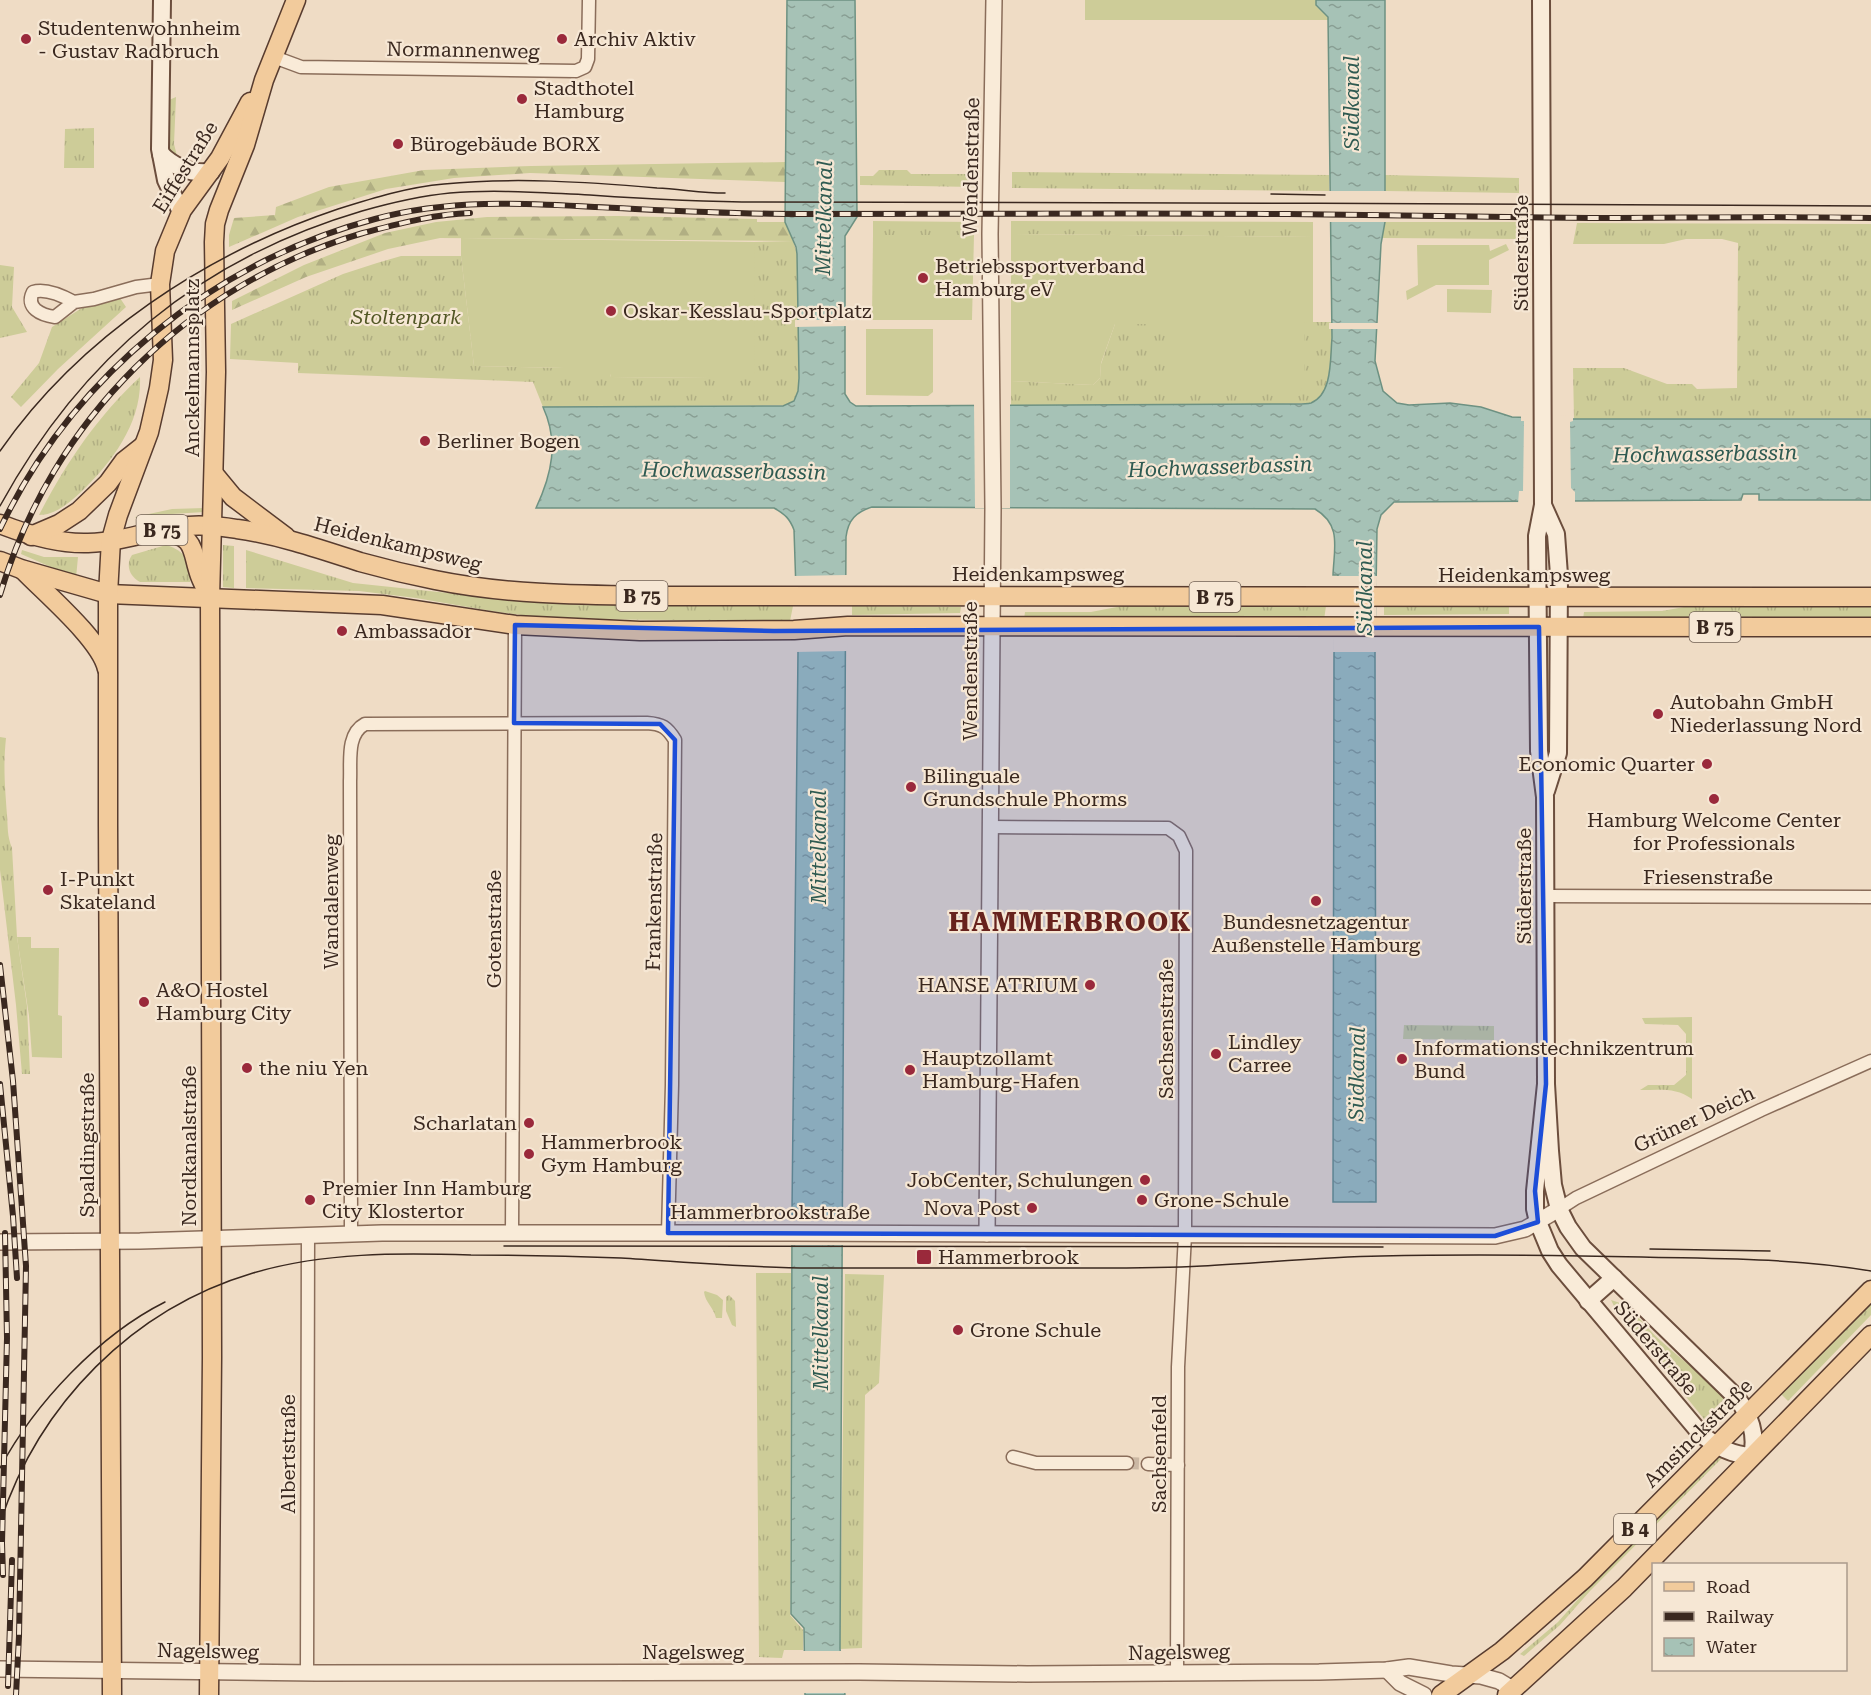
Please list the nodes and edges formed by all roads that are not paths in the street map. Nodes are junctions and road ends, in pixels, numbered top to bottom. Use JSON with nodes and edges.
{"nodes":[{"id":1,"x":162,"y":0,"type":"edge"},
{"id":2,"x":297,"y":0,"type":"edge"},
{"id":3,"x":589,"y":0,"type":"edge"},
{"id":4,"x":993,"y":0,"type":"edge"},
{"id":5,"x":1541,"y":0,"type":"edge"},
{"id":6,"x":274,"y":57,"type":"junction"},
{"id":7,"x":264,"y":80,"type":"junction"},
{"id":8,"x":161,"y":154,"type":"junction"},
{"id":9,"x":211,"y":172,"type":"junction"},
{"id":10,"x":219,"y":210,"type":"joint"},
{"id":11,"x":181,"y":212,"type":"junction"},
{"id":12,"x":160,"y":284,"type":"junction"},
{"id":13,"x":74,"y":302,"type":"dead end"},
{"id":14,"x":144,"y":445,"type":"junction"},
{"id":15,"x":214,"y":474,"type":"junction"},
{"id":16,"x":1543,"y":505,"type":"junction"},
{"id":17,"x":0,"y":524,"type":"edge"},
{"id":18,"x":213,"y":526,"type":"junction"},
{"id":19,"x":154,"y":532,"type":"junction"},
{"id":20,"x":31,"y":536,"type":"junction"},
{"id":21,"x":111,"y":540,"type":"junction"},
{"id":22,"x":291,"y":541,"type":"junction"},
{"id":23,"x":0,"y":561,"type":"edge"},
{"id":24,"x":21,"y":569,"type":"junction"},
{"id":25,"x":108,"y":594,"type":"junction"},
{"id":26,"x":992,"y":597,"type":"junction"},
{"id":27,"x":1538,"y":597,"type":"junction"},
{"id":28,"x":1559,"y":597,"type":"junction"},
{"id":29,"x":1871,"y":597,"type":"edge"},
{"id":30,"x":210,"y":598,"type":"junction"},
{"id":31,"x":515,"y":625,"type":"junction"},
{"id":32,"x":991,"y":627,"type":"junction"},
{"id":33,"x":1539,"y":627,"type":"junction"},
{"id":34,"x":1559,"y":627,"type":"junction"},
{"id":35,"x":1871,"y":627,"type":"edge"},
{"id":36,"x":108,"y":675,"type":"junction"},
{"id":37,"x":514,"y":723,"type":"junction"},
{"id":38,"x":1545,"y":797,"type":"junction"},
{"id":39,"x":990,"y":827,"type":"junction"},
{"id":40,"x":1545,"y":896,"type":"junction"},
{"id":41,"x":1871,"y":897,"type":"edge"},
{"id":42,"x":1871,"y":1061,"type":"edge"},
{"id":43,"x":1546,"y":1084,"type":"junction"},
{"id":44,"x":1559,"y":1209,"type":"junction"},
{"id":45,"x":1538,"y":1222,"type":"junction"},
{"id":46,"x":668,"y":1233,"type":"junction"},
{"id":47,"x":351,"y":1234,"type":"junction"},
{"id":48,"x":512,"y":1234,"type":"junction"},
{"id":49,"x":987,"y":1234,"type":"junction"},
{"id":50,"x":308,"y":1235,"type":"junction"},
{"id":51,"x":1185,"y":1235,"type":"junction"},
{"id":52,"x":211,"y":1239,"type":"junction"},
{"id":53,"x":0,"y":1242,"type":"edge"},
{"id":54,"x":110,"y":1242,"type":"junction"},
{"id":55,"x":1614,"y":1278,"type":"junction"},
{"id":56,"x":1871,"y":1290,"type":"edge"},
{"id":57,"x":1588,"y":1301,"type":"junction"},
{"id":58,"x":1871,"y":1335,"type":"edge"},
{"id":59,"x":1748,"y":1414,"type":"junction"},
{"id":60,"x":1716,"y":1446,"type":"junction"},
{"id":61,"x":1752,"y":1456,"type":"junction"},
{"id":62,"x":1013,"y":1457,"type":"dead end"},
{"id":63,"x":1127,"y":1463,"type":"tunnel mouth"},
{"id":64,"x":1148,"y":1464,"type":"tunnel mouth"},
{"id":65,"x":1178,"y":1465,"type":"junction"},
{"id":66,"x":0,"y":1669,"type":"edge"},
{"id":67,"x":1387,"y":1670,"type":"junction"},
{"id":68,"x":112,"y":1671,"type":"junction"},
{"id":69,"x":210,"y":1672,"type":"junction"},
{"id":70,"x":307,"y":1673,"type":"junction"},
{"id":71,"x":1177,"y":1673,"type":"junction"},
{"id":72,"x":1470,"y":1675,"type":"junction"},
{"id":73,"x":1511,"y":1692,"type":"edge"},
{"id":74,"x":112,"y":1695,"type":"edge"},
{"id":75,"x":210,"y":1695,"type":"edge"},
{"id":76,"x":1424,"y":1695,"type":"edge"},
{"id":77,"x":1441,"y":1695,"type":"edge"}],
"edges":[{"from":1,"to":8,"type":"main road"},
{"from":2,"to":6,"type":"main road","name":"Eiffestraße"},
{"from":3,"to":6,"type":"street","name":"Normannenweg"},
{"from":4,"to":26,"type":"street","name":"Wendenstraße"},
{"from":5,"to":16,"type":"main road","name":"Süderstraße"},
{"from":6,"to":7,"type":"main road","name":"Eiffestraße"},
{"from":7,"to":9,"type":"main road","name":"Eiffestraße"},
{"from":7,"to":10,"type":"main road","name":"Eiffestraße"},
{"from":8,"to":9,"type":"main road"},
{"from":8,"to":11,"type":"main road"},
{"from":9,"to":11,"type":"main road","name":"Eiffestraße"},
{"from":10,"to":15,"type":"main road","name":"Anckelmannsplatz"},
{"from":11,"to":12,"type":"main road","name":"Eiffestraße"},
{"from":12,"to":13,"type":"street"},
{"from":12,"to":14,"type":"main road","name":"Anckelmannsplatz"},
{"from":14,"to":20,"type":"main road"},
{"from":14,"to":21,"type":"main road","name":"Anckelmannsplatz"},
{"from":15,"to":18,"type":"main road","name":"Anckelmannsplatz"},
{"from":15,"to":22,"type":"main road"},
{"from":16,"to":27,"type":"main road","name":"Süderstraße"},
{"from":16,"to":28,"type":"main road","name":"Süderstraße"},
{"from":17,"to":20,"type":"main road","number":"B 75"},
{"from":18,"to":19,"type":"main road","number":"B 75"},
{"from":18,"to":22,"type":"main road","name":"Heidenkampsweg","number":"B 75"},
{"from":18,"to":30,"type":"main road","name":"Anckelmannsplatz"},
{"from":19,"to":21,"type":"main road","number":"B 75"},
{"from":19,"to":30,"type":"main road"},
{"from":20,"to":21,"type":"main road","number":"B 75"},
{"from":21,"to":25,"type":"main road","name":"Anckelmannsplatz"},
{"from":22,"to":26,"type":"main road","name":"Heidenkampsweg","number":"B 75"},
{"from":23,"to":24,"type":"main road","number":"B 75"},
{"from":24,"to":25,"type":"main road","number":"B 75"},
{"from":24,"to":36,"type":"main road"},
{"from":25,"to":30,"type":"main road","number":"B 75"},
{"from":25,"to":36,"type":"main road","name":"Spaldingstraße"},
{"from":26,"to":27,"type":"main road","name":"Heidenkampsweg","number":"B 75"},
{"from":26,"to":32,"type":"street","name":"Wendenstraße"},
{"from":27,"to":28,"type":"main road","name":"Heidenkampsweg","number":"B 75"},
{"from":27,"to":33,"type":"main road","name":"Süderstraße"},
{"from":28,"to":29,"type":"main road","name":"Heidenkampsweg","number":"B 75"},
{"from":28,"to":34,"type":"main road","name":"Süderstraße"},
{"from":30,"to":31,"type":"main road","number":"B 75"},
{"from":30,"to":52,"type":"main road","name":"Nordkanalstraße"},
{"from":31,"to":32,"type":"main road","number":"B 75"},
{"from":31,"to":37,"type":"street","name":"Gotenstraße"},
{"from":32,"to":33,"type":"main road","number":"B 75"},
{"from":32,"to":39,"type":"street","name":"Wendenstraße"},
{"from":33,"to":34,"type":"main road","number":"B 75"},
{"from":33,"to":38,"type":"main road","name":"Süderstraße"},
{"from":34,"to":35,"type":"main road","number":"B 75"},
{"from":34,"to":38,"type":"main road","name":"Süderstraße"},
{"from":36,"to":54,"type":"main road","name":"Spaldingstraße"},
{"from":37,"to":46,"type":"street","name":"Frankenstraße"},
{"from":37,"to":47,"type":"street","name":"Wandalenweg"},
{"from":37,"to":48,"type":"street","name":"Gotenstraße"},
{"from":38,"to":40,"type":"main road","name":"Süderstraße"},
{"from":39,"to":49,"type":"street","name":"Wendenstraße"},
{"from":39,"to":51,"type":"street","name":"Sachsenstraße"},
{"from":40,"to":41,"type":"street","name":"Friesenstraße"},
{"from":40,"to":43,"type":"main road","name":"Süderstraße"},
{"from":42,"to":44,"type":"street","name":"Grüner Deich"},
{"from":43,"to":44,"type":"main road","name":"Süderstraße"},
{"from":43,"to":45,"type":"main road","name":"Süderstraße"},
{"from":44,"to":45,"type":"street","name":"Grüner Deich"},
{"from":44,"to":55,"type":"main road","name":"Süderstraße"},
{"from":45,"to":51,"type":"street","name":"Hammerbrookstraße"},
{"from":45,"to":57,"type":"main road","name":"Süderstraße"},
{"from":46,"to":48,"type":"street","name":"Hammerbrookstraße"},
{"from":46,"to":49,"type":"street","name":"Hammerbrookstraße"},
{"from":47,"to":48,"type":"street","name":"Hammerbrookstraße"},
{"from":47,"to":50,"type":"street","name":"Hammerbrookstraße"},
{"from":49,"to":51,"type":"street","name":"Hammerbrookstraße"},
{"from":50,"to":52,"type":"street","name":"Hammerbrookstraße"},
{"from":50,"to":70,"type":"street","name":"Albertstraße"},
{"from":51,"to":65,"type":"street","name":"Sachsenfeld"},
{"from":52,"to":54,"type":"street","name":"Hammerbrookstraße"},
{"from":52,"to":69,"type":"main road","name":"Nordkanalstraße"},
{"from":53,"to":54,"type":"street","name":"Hammerbrookstraße"},
{"from":54,"to":68,"type":"main road","name":"Spaldingstraße"},
{"from":55,"to":57,"type":"main road"},
{"from":55,"to":59,"type":"main road","name":"Süderstraße"},
{"from":56,"to":59,"type":"main road","name":"Amsinckstraße","number":"B 4"},
{"from":57,"to":60,"type":"main road","name":"Süderstraße"},
{"from":58,"to":61,"type":"main road","number":"B 4"},
{"from":59,"to":60,"type":"main road","name":"Amsinckstraße","number":"B 4"},
{"from":59,"to":61,"type":"main road","name":"Süderstraße"},
{"from":60,"to":61,"type":"main road","name":"Süderstraße"},
{"from":60,"to":72,"type":"main road","name":"Amsinckstraße","number":"B 4"},
{"from":61,"to":73,"type":"main road","number":"B 4"},
{"from":62,"to":63,"type":"street"},
{"from":64,"to":65,"type":"street"},
{"from":65,"to":71,"type":"street","name":"Sachsenfeld"},
{"from":66,"to":68,"type":"street","name":"Nagelsweg"},
{"from":67,"to":71,"type":"street","name":"Nagelsweg"},
{"from":67,"to":72,"type":"street","name":"Nagelsweg"},
{"from":67,"to":76,"type":"street"},
{"from":68,"to":69,"type":"street","name":"Nagelsweg"},
{"from":68,"to":74,"type":"main road","name":"Spaldingstraße"},
{"from":69,"to":70,"type":"street","name":"Nagelsweg"},
{"from":69,"to":75,"type":"main road","name":"Nordkanalstraße"},
{"from":70,"to":71,"type":"street","name":"Nagelsweg"},
{"from":72,"to":73,"type":"street","name":"Nagelsweg"},
{"from":72,"to":77,"type":"main road","name":"Amsinckstraße","number":"B 4"}]}
